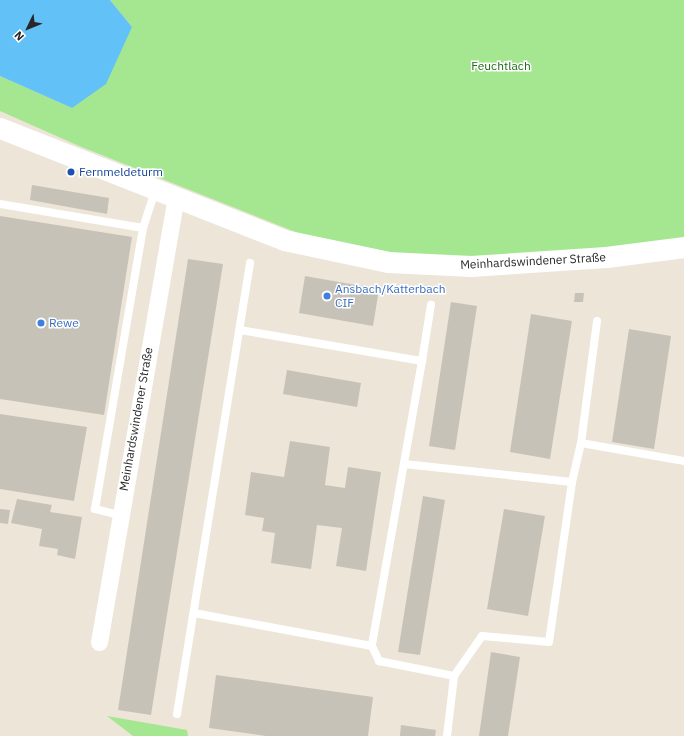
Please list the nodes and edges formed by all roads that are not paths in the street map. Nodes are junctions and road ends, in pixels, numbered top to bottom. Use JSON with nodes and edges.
{"nodes":[{"id":1,"x":0,"y":128,"type":"edge"},
{"id":2,"x":156,"y":189,"type":"junction"},
{"id":3,"x":176,"y":196,"type":"junction"},
{"id":4,"x":0,"y":204,"type":"edge"},
{"id":5,"x":144,"y":228,"type":"junction"},
{"id":6,"x":684,"y":247,"type":"edge"},
{"id":7,"x":250,"y":263,"type":"dead end"},
{"id":8,"x":431,"y":305,"type":"dead end"},
{"id":9,"x":597,"y":321,"type":"dead end"},
{"id":10,"x":240,"y":330,"type":"junction"},
{"id":11,"x":422,"y":361,"type":"junction"},
{"id":12,"x":581,"y":443,"type":"junction"},
{"id":13,"x":684,"y":461,"type":"edge"},
{"id":14,"x":404,"y":464,"type":"junction"},
{"id":15,"x":572,"y":482,"type":"junction"},
{"id":16,"x":119,"y":515,"type":"junction"},
{"id":17,"x":194,"y":613,"type":"junction"},
{"id":18,"x":99,"y":642,"type":"dead end"},
{"id":19,"x":372,"y":646,"type":"junction"},
{"id":20,"x":454,"y":676,"type":"junction"},
{"id":21,"x":177,"y":714,"type":"dead end"},
{"id":22,"x":447,"y":736,"type":"edge"}],
"edges":[{"from":1,"to":2,"type":"street","name":"Meinhardswindener Straße"},
{"from":2,"to":3,"type":"street","name":"Meinhardswindener Straße"},
{"from":2,"to":5,"type":"lane"},
{"from":3,"to":6,"type":"street","name":"Meinhardswindener Straße"},
{"from":3,"to":16,"type":"street","name":"Meinhardswindener Straße"},
{"from":4,"to":5,"type":"lane"},
{"from":5,"to":16,"type":"lane"},
{"from":7,"to":10,"type":"lane"},
{"from":8,"to":11,"type":"lane"},
{"from":9,"to":12,"type":"lane"},
{"from":10,"to":11,"type":"lane"},
{"from":10,"to":17,"type":"lane"},
{"from":11,"to":14,"type":"lane"},
{"from":12,"to":13,"type":"lane"},
{"from":12,"to":15,"type":"lane"},
{"from":14,"to":15,"type":"lane"},
{"from":14,"to":19,"type":"lane"},
{"from":15,"to":20,"type":"lane"},
{"from":16,"to":18,"type":"street","name":"Meinhardswindener Straße"},
{"from":17,"to":19,"type":"lane"},
{"from":17,"to":21,"type":"lane"},
{"from":19,"to":20,"type":"lane"},
{"from":20,"to":22,"type":"lane"}]}
